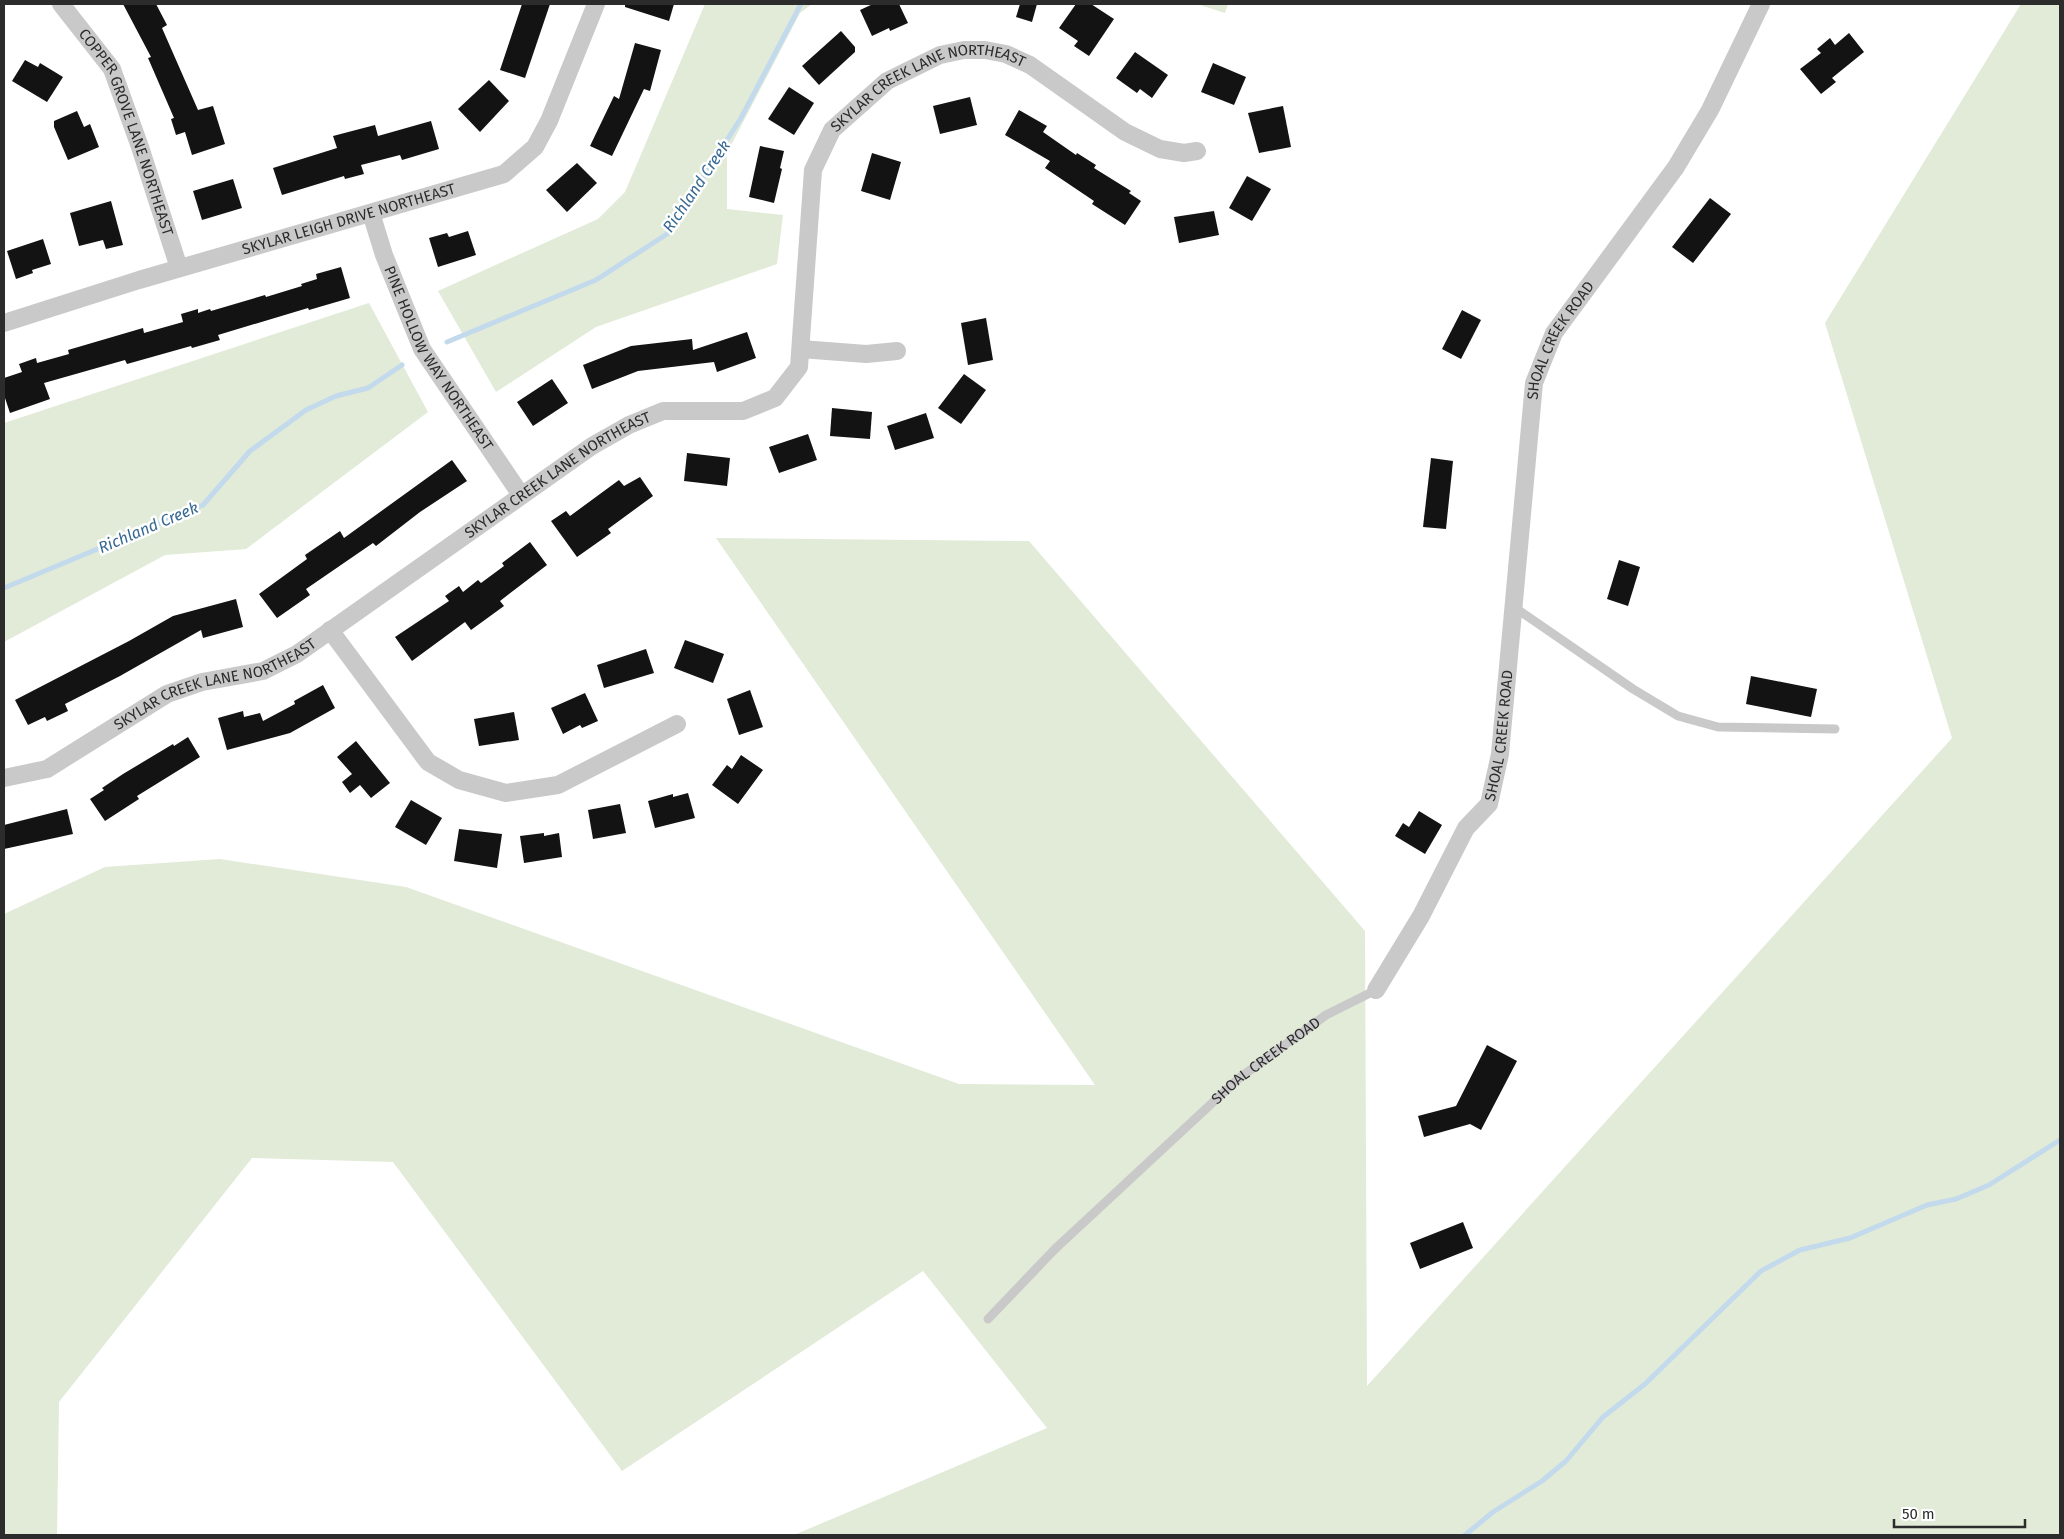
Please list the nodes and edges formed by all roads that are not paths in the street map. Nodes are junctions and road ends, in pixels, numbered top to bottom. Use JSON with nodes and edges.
{"nodes":[{"id":1,"x":61,"y":4,"type":"edge"},
{"id":2,"x":596,"y":4,"type":"edge"},
{"id":3,"x":1761,"y":4,"type":"edge"},
{"id":4,"x":1197,"y":151,"type":"dead end"},
{"id":5,"x":371,"y":213,"type":"junction"},
{"id":6,"x":179,"y":268,"type":"junction"},
{"id":7,"x":4,"y":322,"type":"edge"},
{"id":8,"x":801,"y":348,"type":"junction"},
{"id":9,"x":897,"y":351,"type":"dead end"},
{"id":10,"x":521,"y":495,"type":"junction"},
{"id":11,"x":1514,"y":607,"type":"junction"},
{"id":12,"x":330,"y":630,"type":"junction"},
{"id":13,"x":677,"y":724,"type":"dead end"},
{"id":14,"x":1834,"y":729,"type":"dead end"},
{"id":15,"x":4,"y":778,"type":"edge"},
{"id":16,"x":1376,"y":990,"type":"joint"},
{"id":17,"x":988,"y":1318,"type":"dead end"}],
"edges":[{"from":1,"to":6,"type":"street","name":"COPPER GROVE LANE NORTHEAST"},
{"from":2,"to":5,"type":"street","name":"SKYLAR LEIGH DRIVE NORTHEAST"},
{"from":3,"to":11,"type":"street","name":"SHOAL CREEK ROAD"},
{"from":4,"to":8,"type":"street","name":"SKYLAR CREEK LANE NORTHEAST"},
{"from":5,"to":6,"type":"street","name":"SKYLAR LEIGH DRIVE NORTHEAST"},
{"from":5,"to":10,"type":"street","name":"PINE HOLLOW WAY NORTHEAST"},
{"from":6,"to":7,"type":"street","name":"SKYLAR LEIGH DRIVE NORTHEAST"},
{"from":8,"to":9,"type":"street"},
{"from":8,"to":10,"type":"street","name":"SKYLAR CREEK LANE NORTHEAST"},
{"from":10,"to":12,"type":"street","name":"SKYLAR CREEK LANE NORTHEAST"},
{"from":11,"to":14,"type":"lane"},
{"from":11,"to":16,"type":"street","name":"SHOAL CREEK ROAD"},
{"from":12,"to":13,"type":"street"},
{"from":12,"to":15,"type":"street","name":"SKYLAR CREEK LANE NORTHEAST"},
{"from":16,"to":17,"type":"lane","name":"SHOAL CREEK ROAD"}]}
